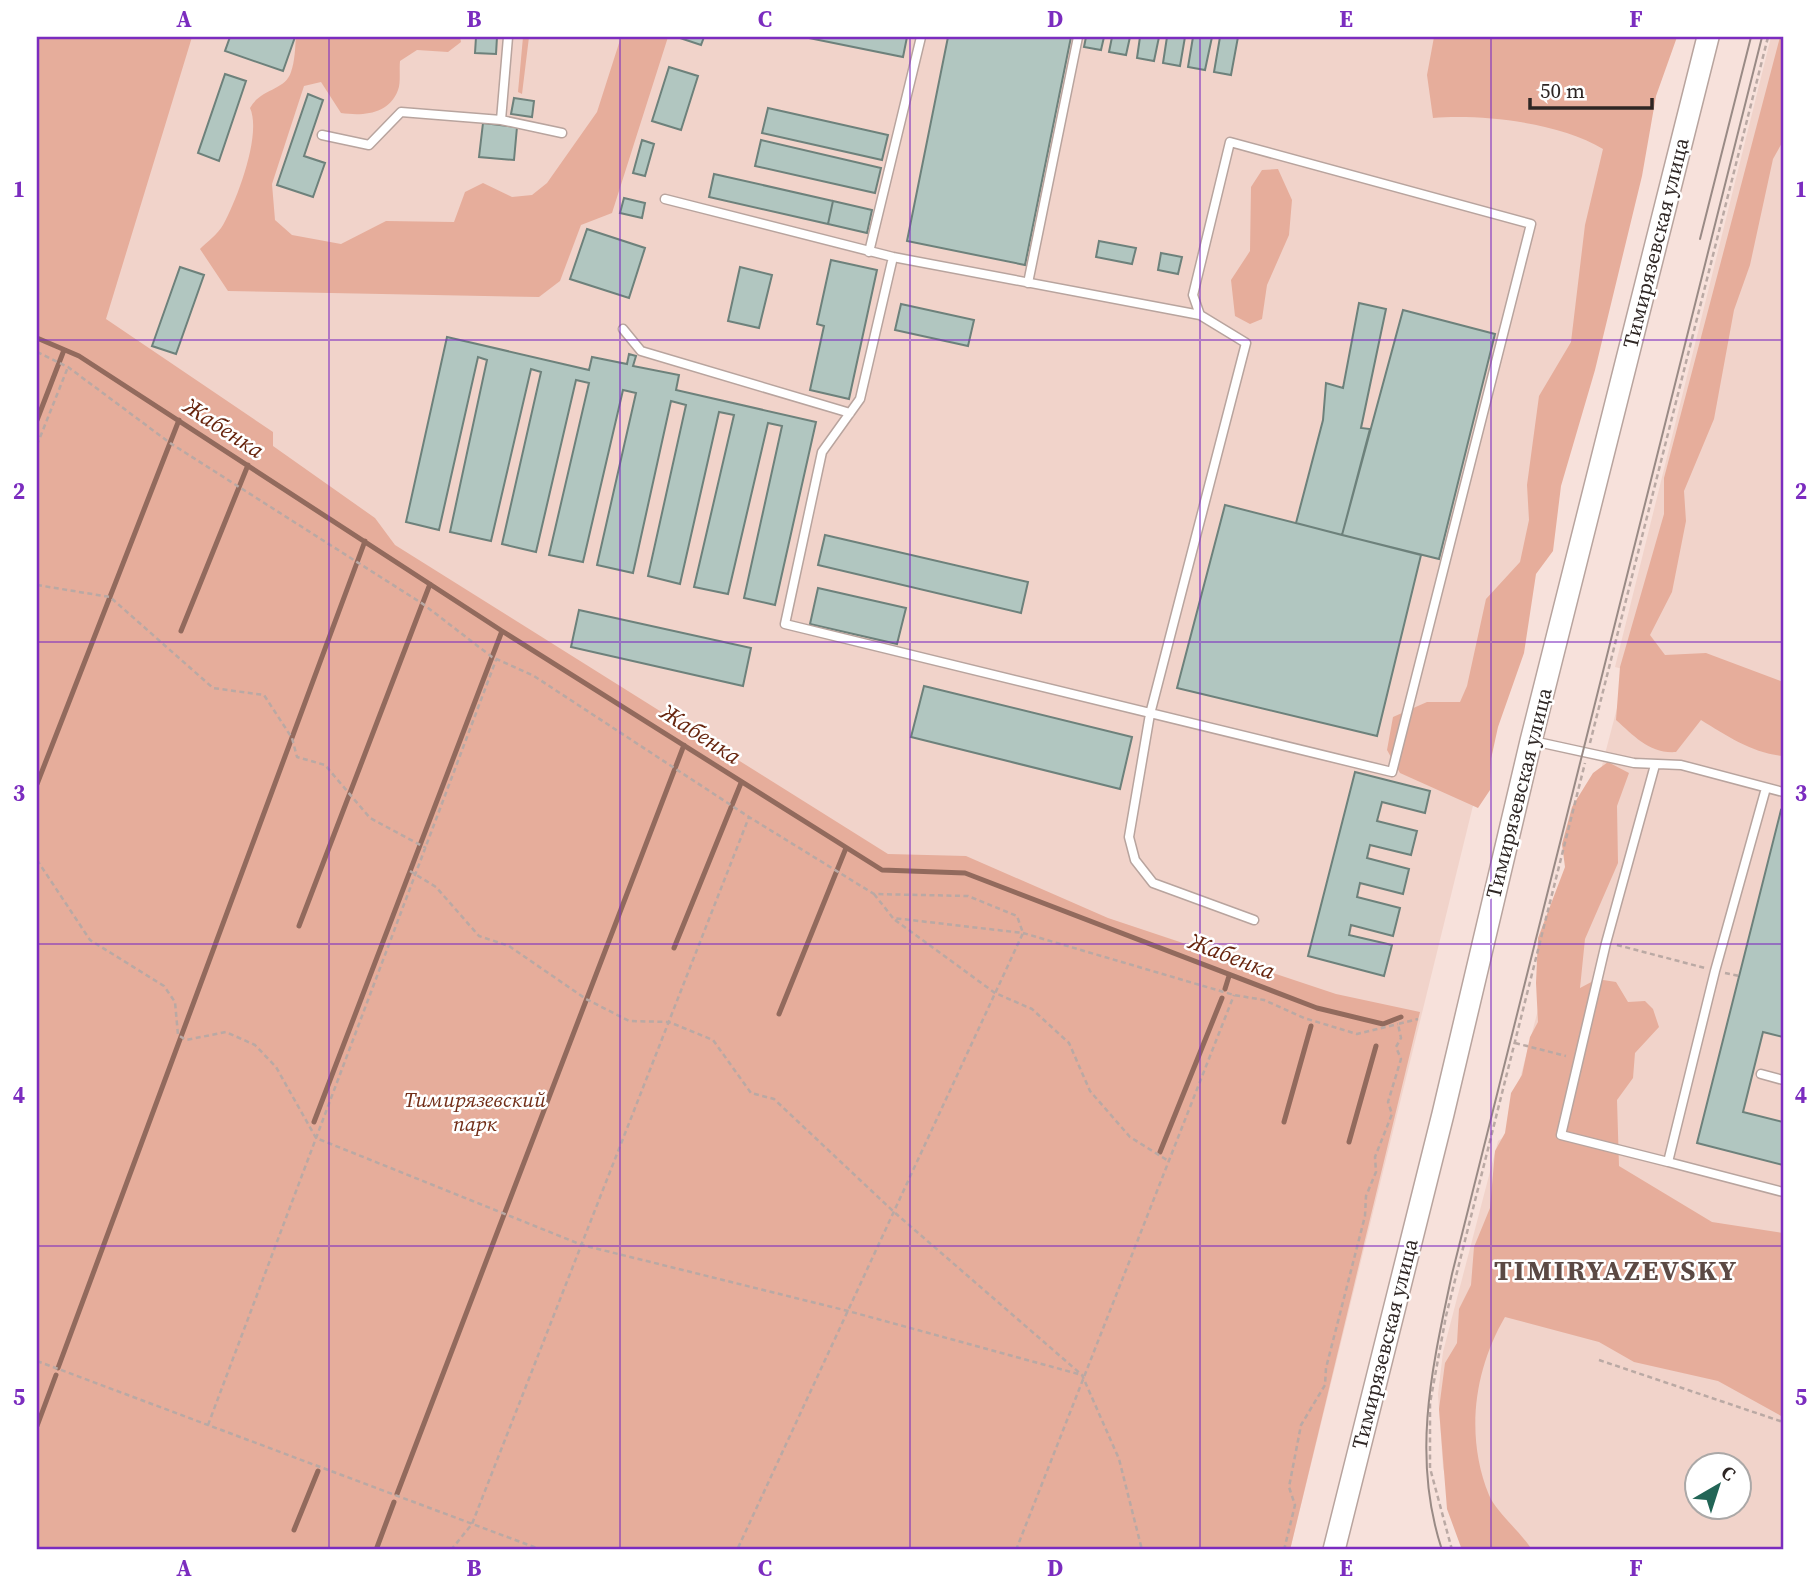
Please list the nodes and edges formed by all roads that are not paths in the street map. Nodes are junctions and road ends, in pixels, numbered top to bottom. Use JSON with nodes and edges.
{"nodes":[{"id":1,"x":508,"y":37,"type":"edge"},
{"id":2,"x":921,"y":37,"type":"edge"},
{"id":3,"x":1078,"y":37,"type":"edge"},
{"id":4,"x":1708,"y":37,"type":"edge"},
{"id":5,"x":501,"y":120,"type":"junction"},
{"id":6,"x":562,"y":133,"type":"dead end"},
{"id":7,"x":322,"y":135,"type":"dead end"},
{"id":8,"x":665,"y":199,"type":"dead end"},
{"id":9,"x":869,"y":252,"type":"junction"},
{"id":10,"x":893,"y":257,"type":"junction"},
{"id":11,"x":1028,"y":283,"type":"junction"},
{"id":12,"x":1200,"y":315,"type":"junction"},
{"id":13,"x":623,"y":329,"type":"dead end"},
{"id":14,"x":850,"y":413,"type":"junction"},
{"id":15,"x":1150,"y":714,"type":"junction"},
{"id":16,"x":1531,"y":741,"type":"junction"},
{"id":17,"x":1655,"y":765,"type":"junction"},
{"id":18,"x":1766,"y":788,"type":"junction"},
{"id":19,"x":1783,"y":792,"type":"edge"},
{"id":20,"x":1254,"y":920,"type":"dead end"},
{"id":21,"x":1761,"y":1074,"type":"dead end"},
{"id":22,"x":1783,"y":1080,"type":"edge"},
{"id":23,"x":1668,"y":1162,"type":"junction"},
{"id":24,"x":1783,"y":1192,"type":"edge"},
{"id":25,"x":1334,"y":1550,"type":"edge"}],
"edges":[{"from":1,"to":5,"type":"lane"},
{"from":2,"to":9,"type":"lane"},
{"from":3,"to":11,"type":"lane"},
{"from":4,"to":16,"type":"main road","name":"Тимирязевская улица"},
{"from":5,"to":6,"type":"lane"},
{"from":5,"to":7,"type":"lane"},
{"from":8,"to":9,"type":"lane"},
{"from":9,"to":10,"type":"lane"},
{"from":10,"to":11,"type":"lane"},
{"from":10,"to":14,"type":"lane"},
{"from":11,"to":12,"type":"lane"},
{"from":12,"to":15,"type":"lane"},
{"from":12,"to":15,"type":"lane"},
{"from":13,"to":14,"type":"lane"},
{"from":14,"to":15,"type":"lane"},
{"from":15,"to":20,"type":"lane"},
{"from":16,"to":17,"type":"lane"},
{"from":16,"to":25,"type":"main road","name":"Тимирязевская улица"},
{"from":17,"to":18,"type":"lane"},
{"from":17,"to":23,"type":"lane"},
{"from":18,"to":19,"type":"lane"},
{"from":18,"to":23,"type":"lane"},
{"from":21,"to":22,"type":"lane"},
{"from":23,"to":24,"type":"lane"}]}
